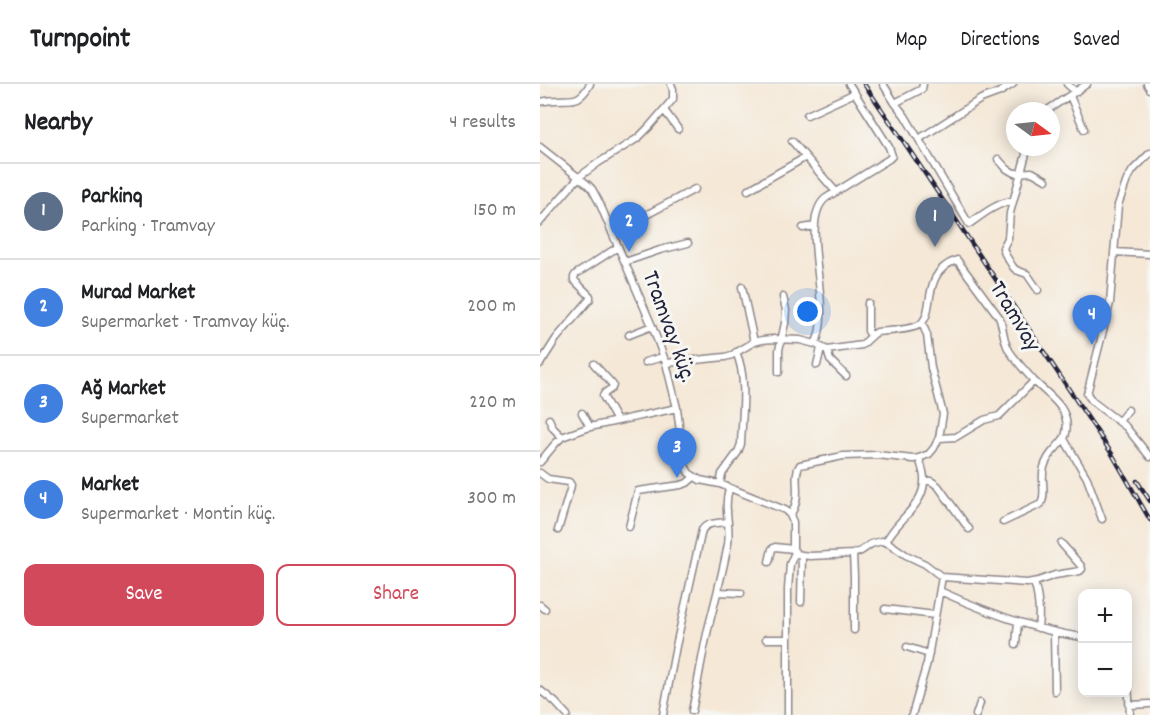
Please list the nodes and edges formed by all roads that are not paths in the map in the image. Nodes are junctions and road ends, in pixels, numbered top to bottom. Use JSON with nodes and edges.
{"nodes":[{"id":1,"x":590,"y":84,"type":"edge"},
{"id":2,"x":671,"y":84,"type":"edge"},
{"id":3,"x":849,"y":84,"type":"edge"},
{"id":4,"x":883,"y":84,"type":"edge"},
{"id":5,"x":923,"y":84,"type":"edge"},
{"id":6,"x":1013,"y":84,"type":"edge"},
{"id":7,"x":1067,"y":84,"type":"edge"},
{"id":8,"x":1087,"y":84,"type":"edge"},
{"id":9,"x":1147,"y":84,"type":"edge"},
{"id":10,"x":1150,"y":89,"type":"edge"},
{"id":11,"x":855,"y":93,"type":"junction"},
{"id":12,"x":1073,"y":94,"type":"junction"},
{"id":13,"x":540,"y":102,"type":"edge"},
{"id":14,"x":1060,"y":102,"type":"edge"},
{"id":15,"x":895,"y":103,"type":"junction"},
{"id":16,"x":664,"y":110,"type":"junction"},
{"id":17,"x":807,"y":115,"type":"dead end"},
{"id":18,"x":678,"y":129,"type":"dead end"},
{"id":19,"x":1084,"y":129,"type":"dead end"},
{"id":20,"x":919,"y":139,"type":"junction"},
{"id":21,"x":792,"y":141,"type":"dead end"},
{"id":22,"x":540,"y":147,"type":"edge"},
{"id":23,"x":1150,"y":153,"type":"edge"},
{"id":24,"x":1025,"y":156,"type":"edge"},
{"id":25,"x":806,"y":157,"type":"junction"},
{"id":26,"x":998,"y":159,"type":"dead end"},
{"id":27,"x":1021,"y":173,"type":"junction"},
{"id":28,"x":579,"y":177,"type":"junction"},
{"id":29,"x":1046,"y":180,"type":"dead end"},
{"id":30,"x":695,"y":189,"type":"dead end"},
{"id":31,"x":748,"y":190,"type":"dead end"},
{"id":32,"x":836,"y":192,"type":"junction"},
{"id":33,"x":1013,"y":201,"type":"junction"},
{"id":34,"x":540,"y":222,"type":"edge"},
{"id":35,"x":816,"y":226,"type":"junction"},
{"id":36,"x":803,"y":228,"type":"dead end"},
{"id":37,"x":612,"y":233,"type":"junction"},
{"id":38,"x":688,"y":243,"type":"dead end"},
{"id":39,"x":618,"y":247,"type":"junction"},
{"id":40,"x":1114,"y":252,"type":"junction"},
{"id":41,"x":1150,"y":254,"type":"edge"},
{"id":42,"x":625,"y":262,"type":"junction"},
{"id":43,"x":742,"y":287,"type":"dead end"},
{"id":44,"x":1038,"y":290,"type":"dead end"},
{"id":45,"x":783,"y":297,"type":"dead end"},
{"id":46,"x":868,"y":303,"type":"dead end"},
{"id":47,"x":922,"y":323,"type":"junction"},
{"id":48,"x":652,"y":326,"type":"junction"},
{"id":49,"x":629,"y":335,"type":"dead end"},
{"id":50,"x":871,"y":336,"type":"junction"},
{"id":51,"x":781,"y":339,"type":"junction"},
{"id":52,"x":754,"y":342,"type":"junction"},
{"id":53,"x":821,"y":348,"type":"junction"},
{"id":54,"x":736,"y":352,"type":"junction"},
{"id":55,"x":664,"y":360,"type":"junction"},
{"id":56,"x":645,"y":362,"type":"dead end"},
{"id":57,"x":540,"y":364,"type":"edge"},
{"id":58,"x":594,"y":364,"type":"dead end"},
{"id":59,"x":817,"y":365,"type":"dead end"},
{"id":60,"x":779,"y":372,"type":"dead end"},
{"id":61,"x":846,"y":376,"type":"dead end"},
{"id":62,"x":1034,"y":381,"type":"junction"},
{"id":63,"x":677,"y":408,"type":"junction"},
{"id":64,"x":1128,"y":410,"type":"dead end"},
{"id":65,"x":582,"y":413,"type":"dead end"},
{"id":66,"x":549,"y":419,"type":"dead end"},
{"id":67,"x":617,"y":421,"type":"junction"},
{"id":68,"x":1119,"y":421,"type":"junction"},
{"id":69,"x":590,"y":428,"type":"junction"},
{"id":70,"x":562,"y":437,"type":"junction"},
{"id":71,"x":939,"y":438,"type":"junction"},
{"id":72,"x":1064,"y":439,"type":"junction"},
{"id":73,"x":1150,"y":457,"type":"edge"},
{"id":74,"x":919,"y":458,"type":"junction"},
{"id":75,"x":540,"y":462,"type":"edge"},
{"id":76,"x":540,"y":473,"type":"edge"},
{"id":77,"x":694,"y":477,"type":"junction"},
{"id":78,"x":925,"y":481,"type":"junction"},
{"id":79,"x":720,"y":484,"type":"junction"},
{"id":80,"x":729,"y":489,"type":"junction"},
{"id":81,"x":790,"y":515,"type":"junction"},
{"id":82,"x":1102,"y":519,"type":"dead end"},
{"id":83,"x":728,"y":522,"type":"junction"},
{"id":84,"x":1003,"y":522,"type":"dead end"},
{"id":85,"x":629,"y":527,"type":"dead end"},
{"id":86,"x":969,"y":529,"type":"dead end"},
{"id":87,"x":558,"y":530,"type":"dead end"},
{"id":88,"x":886,"y":542,"type":"junction"},
{"id":89,"x":1061,"y":543,"type":"dead end"},
{"id":90,"x":797,"y":552,"type":"junction"},
{"id":91,"x":853,"y":554,"type":"junction"},
{"id":92,"x":769,"y":562,"type":"dead end"},
{"id":93,"x":942,"y":577,"type":"junction"},
{"id":94,"x":1034,"y":582,"type":"junction"},
{"id":95,"x":940,"y":591,"type":"junction"},
{"id":96,"x":718,"y":592,"type":"junction"},
{"id":97,"x":741,"y":593,"type":"dead end"},
{"id":98,"x":801,"y":602,"type":"dead end"},
{"id":99,"x":885,"y":609,"type":"dead end"},
{"id":100,"x":935,"y":615,"type":"junction"},
{"id":101,"x":1018,"y":622,"type":"junction"},
{"id":102,"x":1038,"y":628,"type":"junction"},
{"id":103,"x":854,"y":630,"type":"dead end"},
{"id":104,"x":1054,"y":632,"type":"junction"},
{"id":105,"x":1078,"y":636,"type":"edge"},
{"id":106,"x":766,"y":639,"type":"dead end"},
{"id":107,"x":788,"y":639,"type":"junction"},
{"id":108,"x":1016,"y":644,"type":"dead end"},
{"id":109,"x":907,"y":647,"type":"dead end"},
{"id":110,"x":929,"y":654,"type":"junction"},
{"id":111,"x":540,"y":690,"type":"edge"},
{"id":112,"x":1055,"y":691,"type":"dead end"},
{"id":113,"x":1129,"y":697,"type":"edge"},
{"id":114,"x":980,"y":703,"type":"dead end"},
{"id":115,"x":1150,"y":704,"type":"edge"},
{"id":116,"x":1129,"y":705,"type":"junction"},
{"id":117,"x":692,"y":711,"type":"dead end"},
{"id":118,"x":567,"y":715,"type":"edge"},
{"id":119,"x":663,"y":715,"type":"edge"},
{"id":120,"x":788,"y":715,"type":"edge"},
{"id":121,"x":912,"y":715,"type":"edge"},
{"id":122,"x":976,"y":715,"type":"edge"},
{"id":123,"x":1130,"y":715,"type":"edge"}],
"edges":[{"from":1,"to":13,"type":"street"},
{"from":2,"to":16,"type":"street"},
{"from":3,"to":11,"type":"street"},
{"from":4,"to":15,"type":"street"},
{"from":5,"to":15,"type":"street"},
{"from":6,"to":20,"type":"street"},
{"from":7,"to":12,"type":"street"},
{"from":8,"to":12,"type":"street"},
{"from":9,"to":10,"type":"street"},
{"from":11,"to":17,"type":"street"},
{"from":11,"to":32,"type":"street"},
{"from":12,"to":14,"type":"street"},
{"from":12,"to":19,"type":"street"},
{"from":15,"to":20,"type":"street"},
{"from":16,"to":18,"type":"street"},
{"from":16,"to":28,"type":"street"},
{"from":20,"to":33,"type":"street"},
{"from":21,"to":25,"type":"street"},
{"from":22,"to":28,"type":"street","name":"Tramvay küç."},
{"from":23,"to":40,"type":"street"},
{"from":24,"to":27,"type":"street"},
{"from":25,"to":31,"type":"street"},
{"from":25,"to":32,"type":"street"},
{"from":26,"to":27,"type":"street"},
{"from":27,"to":29,"type":"street"},
{"from":27,"to":33,"type":"street"},
{"from":28,"to":34,"type":"street"},
{"from":28,"to":37,"type":"street","name":"Tramvay küç."},
{"from":30,"to":37,"type":"street"},
{"from":32,"to":35,"type":"street"},
{"from":33,"to":44,"type":"street"},
{"from":35,"to":36,"type":"street"},
{"from":35,"to":53,"type":"street"},
{"from":37,"to":39,"type":"street","name":"Tramvay küç."},
{"from":38,"to":42,"type":"street"},
{"from":39,"to":42,"type":"street","name":"Tramvay küç."},
{"from":39,"to":57,"type":"street"},
{"from":40,"to":41,"type":"street"},
{"from":40,"to":68,"type":"street"},
{"from":42,"to":48,"type":"street","name":"Tramvay küç."},
{"from":43,"to":52,"type":"street"},
{"from":45,"to":51,"type":"street"},
{"from":46,"to":50,"type":"street"},
{"from":47,"to":50,"type":"street"},
{"from":47,"to":62,"type":"street","name":"Tramvay"},
{"from":47,"to":71,"type":"street"},
{"from":48,"to":49,"type":"street"},
{"from":48,"to":55,"type":"street","name":"Tramvay küç."},
{"from":50,"to":53,"type":"street"},
{"from":51,"to":52,"type":"street"},
{"from":51,"to":53,"type":"street"},
{"from":51,"to":60,"type":"street"},
{"from":52,"to":54,"type":"street"},
{"from":53,"to":59,"type":"street"},
{"from":53,"to":61,"type":"street"},
{"from":54,"to":55,"type":"street"},
{"from":54,"to":79,"type":"street"},
{"from":55,"to":56,"type":"street"},
{"from":55,"to":63,"type":"street","name":"Tramvay küç."},
{"from":58,"to":67,"type":"street"},
{"from":62,"to":71,"type":"street"},
{"from":62,"to":72,"type":"street","name":"Tramvay"},
{"from":63,"to":67,"type":"street"},
{"from":63,"to":77,"type":"street","name":"Tramvay küç."},
{"from":64,"to":68,"type":"street"},
{"from":65,"to":69,"type":"street"},
{"from":66,"to":70,"type":"street"},
{"from":67,"to":69,"type":"street"},
{"from":68,"to":73,"type":"street"},
{"from":69,"to":70,"type":"street"},
{"from":70,"to":75,"type":"street"},
{"from":71,"to":74,"type":"street"},
{"from":72,"to":82,"type":"street","name":"Tramvay"},
{"from":72,"to":84,"type":"street"},
{"from":74,"to":78,"type":"street"},
{"from":74,"to":81,"type":"street"},
{"from":76,"to":87,"type":"street"},
{"from":77,"to":79,"type":"street"},
{"from":77,"to":85,"type":"street"},
{"from":78,"to":86,"type":"street"},
{"from":78,"to":88,"type":"street"},
{"from":79,"to":80,"type":"street"},
{"from":80,"to":81,"type":"street"},
{"from":80,"to":83,"type":"street"},
{"from":81,"to":90,"type":"street"},
{"from":83,"to":96,"type":"street"},
{"from":83,"to":119,"type":"street"},
{"from":88,"to":91,"type":"street"},
{"from":88,"to":93,"type":"street"},
{"from":89,"to":94,"type":"street"},
{"from":90,"to":91,"type":"street"},
{"from":90,"to":92,"type":"street"},
{"from":90,"to":98,"type":"street"},
{"from":90,"to":107,"type":"street"},
{"from":91,"to":103,"type":"street"},
{"from":93,"to":94,"type":"street"},
{"from":93,"to":95,"type":"street"},
{"from":94,"to":102,"type":"street"},
{"from":95,"to":100,"type":"street"},
{"from":95,"to":101,"type":"street"},
{"from":96,"to":97,"type":"street"},
{"from":96,"to":117,"type":"street"},
{"from":99,"to":100,"type":"street"},
{"from":100,"to":110,"type":"street"},
{"from":101,"to":102,"type":"street"},
{"from":101,"to":108,"type":"street"},
{"from":102,"to":104,"type":"street"},
{"from":104,"to":105,"type":"street"},
{"from":104,"to":112,"type":"street"},
{"from":106,"to":107,"type":"street"},
{"from":107,"to":120,"type":"street"},
{"from":109,"to":110,"type":"street"},
{"from":110,"to":121,"type":"street"},
{"from":111,"to":118,"type":"street"},
{"from":113,"to":116,"type":"street"},
{"from":114,"to":122,"type":"street"},
{"from":115,"to":116,"type":"street"},
{"from":116,"to":123,"type":"street"}]}
